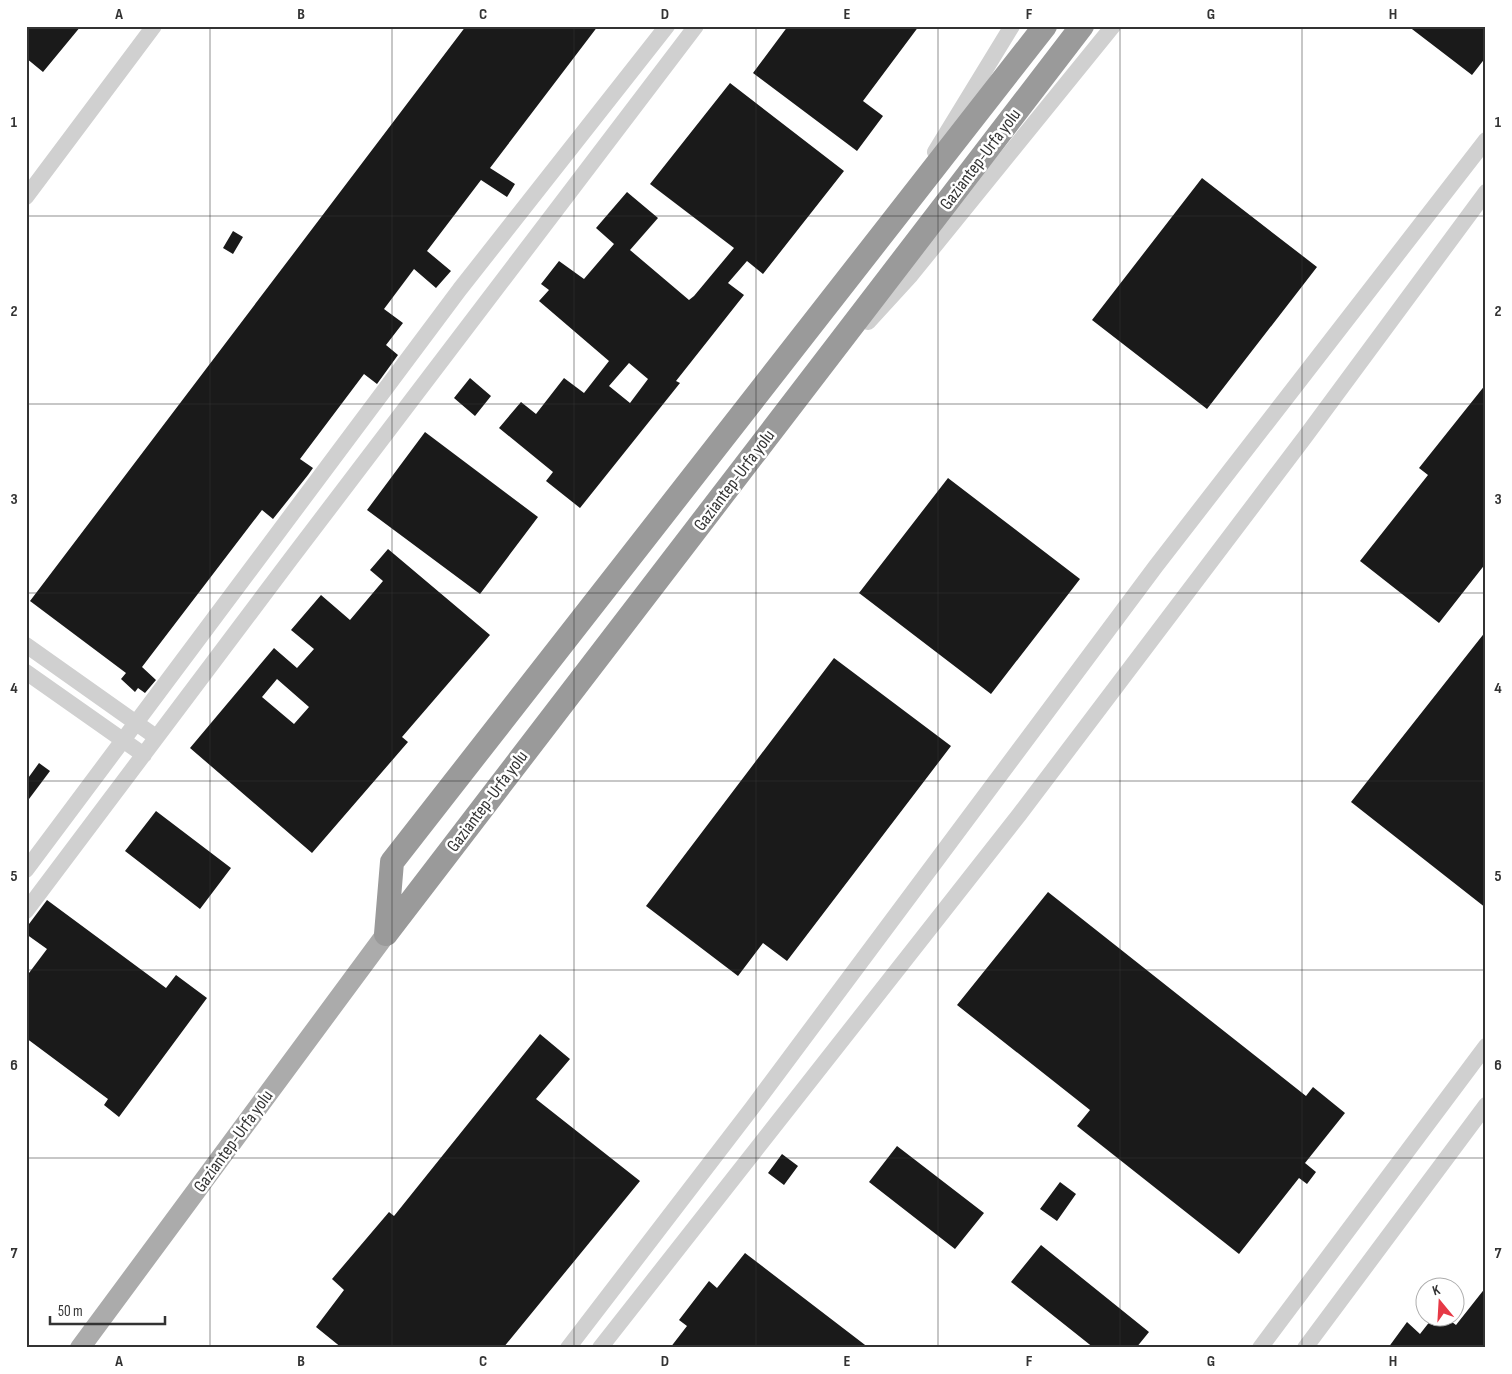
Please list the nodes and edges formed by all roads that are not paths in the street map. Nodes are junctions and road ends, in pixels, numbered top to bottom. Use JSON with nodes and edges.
{"nodes":[{"id":1,"x":666,"y":26,"type":"edge"},
{"id":2,"x":1012,"y":26,"type":"edge"},
{"id":3,"x":1045,"y":26,"type":"edge"},
{"id":4,"x":1082,"y":26,"type":"edge"},
{"id":5,"x":1112,"y":26,"type":"edge"},
{"id":6,"x":152,"y":27,"type":"edge"},
{"id":7,"x":693,"y":27,"type":"edge"},
{"id":8,"x":1486,"y":140,"type":"edge"},
{"id":9,"x":1486,"y":192,"type":"edge"},
{"id":10,"x":26,"y":197,"type":"edge"},
{"id":11,"x":896,"y":217,"type":"junction"},
{"id":12,"x":801,"y":392,"type":"junction"},
{"id":13,"x":26,"y":645,"type":"edge"},
{"id":14,"x":26,"y":672,"type":"edge"},
{"id":15,"x":136,"y":724,"type":"junction"},
{"id":16,"x":156,"y":737,"type":"junction"},
{"id":17,"x":123,"y":742,"type":"junction"},
{"id":18,"x":144,"y":755,"type":"junction"},
{"id":19,"x":26,"y":870,"type":"edge"},
{"id":20,"x":26,"y":911,"type":"edge"},
{"id":21,"x":386,"y":934,"type":"junction"},
{"id":22,"x":1486,"y":1046,"type":"edge"},
{"id":23,"x":1479,"y":1067,"type":"edge"},
{"id":24,"x":1486,"y":1105,"type":"edge"},
{"id":25,"x":80,"y":1348,"type":"edge"},
{"id":26,"x":568,"y":1348,"type":"edge"},
{"id":27,"x":600,"y":1348,"type":"edge"},
{"id":28,"x":1260,"y":1348,"type":"edge"},
{"id":29,"x":1306,"y":1348,"type":"edge"}],
"edges":[{"from":1,"to":15,"type":"street"},
{"from":2,"to":11,"type":"street"},
{"from":3,"to":11,"type":"highway","name":"Gaziantep-Urfa yolu"},
{"from":4,"to":12,"type":"highway","name":"Gaziantep-Urfa yolu"},
{"from":5,"to":12,"type":"street"},
{"from":6,"to":10,"type":"street"},
{"from":7,"to":16,"type":"street"},
{"from":8,"to":26,"type":"street"},
{"from":9,"to":27,"type":"street"},
{"from":11,"to":21,"type":"highway","name":"Gaziantep-Urfa yolu"},
{"from":12,"to":21,"type":"highway","name":"Gaziantep-Urfa yolu"},
{"from":13,"to":15,"type":"street"},
{"from":14,"to":17,"type":"street"},
{"from":15,"to":16,"type":"street"},
{"from":15,"to":17,"type":"street"},
{"from":16,"to":18,"type":"street"},
{"from":17,"to":18,"type":"street"},
{"from":17,"to":19,"type":"street"},
{"from":18,"to":20,"type":"street"},
{"from":21,"to":25,"type":"main road","name":"Gaziantep-Urfa yolu"},
{"from":22,"to":23,"type":"street"},
{"from":23,"to":28,"type":"street"},
{"from":24,"to":29,"type":"street"}]}
